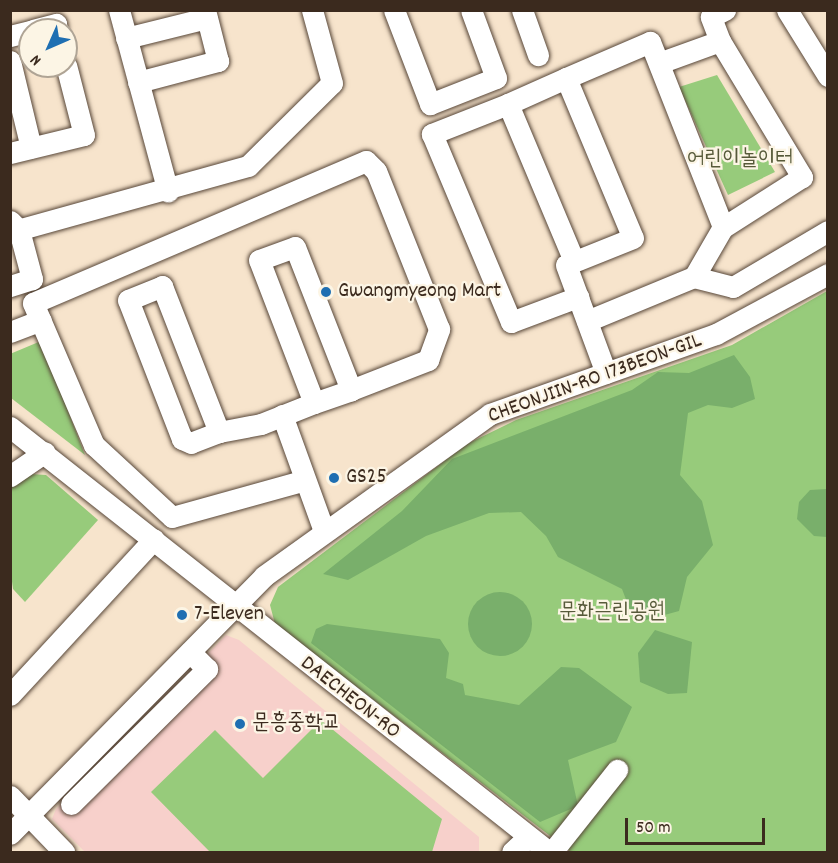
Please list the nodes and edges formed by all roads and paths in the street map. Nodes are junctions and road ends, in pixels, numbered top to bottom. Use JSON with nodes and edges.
{"nodes":[{"id":1,"x":119,"y":10,"type":"edge"},
{"id":2,"x":312,"y":10,"type":"edge"},
{"id":3,"x":394,"y":10,"type":"edge"},
{"id":4,"x":471,"y":10,"type":"edge"},
{"id":5,"x":522,"y":10,"type":"edge"},
{"id":6,"x":725,"y":10,"type":"edge"},
{"id":7,"x":787,"y":10,"type":"edge"},
{"id":8,"x":206,"y":14,"type":"edge"},
{"id":9,"x":126,"y":38,"type":"junction"},
{"id":10,"x":720,"y":41,"type":"junction"},
{"id":11,"x":538,"y":55,"type":"dead end"},
{"id":12,"x":10,"y":61,"type":"edge"},
{"id":13,"x":658,"y":63,"type":"junction"},
{"id":14,"x":828,"y":76,"type":"edge"},
{"id":15,"x":69,"y":78,"type":"edge"},
{"id":16,"x":567,"y":78,"type":"junction"},
{"id":17,"x":138,"y":82,"type":"junction"},
{"id":18,"x":508,"y":104,"type":"junction"},
{"id":19,"x":31,"y":148,"type":"junction"},
{"id":20,"x":10,"y":153,"type":"edge"},
{"id":21,"x":168,"y":192,"type":"junction"},
{"id":22,"x":13,"y":228,"type":"edge"},
{"id":23,"x":722,"y":228,"type":"junction"},
{"id":24,"x":828,"y":231,"type":"edge"},
{"id":25,"x":574,"y":261,"type":"junction"},
{"id":26,"x":828,"y":274,"type":"edge"},
{"id":27,"x":694,"y":277,"type":"junction"},
{"id":28,"x":10,"y":286,"type":"edge"},
{"id":29,"x":578,"y":297,"type":"junction"},
{"id":30,"x":41,"y":320,"type":"junction"},
{"id":31,"x":587,"y":321,"type":"junction"},
{"id":32,"x":10,"y":332,"type":"edge"},
{"id":33,"x":606,"y":373,"type":"junction"},
{"id":34,"x":351,"y":390,"type":"junction"},
{"id":35,"x":314,"y":403,"type":"junction"},
{"id":36,"x":282,"y":416,"type":"junction"},
{"id":37,"x":10,"y":427,"type":"edge"},
{"id":38,"x":219,"y":432,"type":"junction"},
{"id":39,"x":45,"y":452,"type":"junction"},
{"id":40,"x":10,"y":476,"type":"edge"},
{"id":41,"x":305,"y":480,"type":"junction"},
{"id":42,"x":324,"y":531,"type":"junction"},
{"id":43,"x":154,"y":540,"type":"junction"},
{"id":44,"x":233,"y":604,"type":"junction"},
{"id":45,"x":190,"y":652,"type":"junction"},
{"id":46,"x":10,"y":695,"type":"edge"},
{"id":47,"x":617,"y":770,"type":"dead end"},
{"id":48,"x":10,"y":796,"type":"edge"},
{"id":49,"x":71,"y":804,"type":"dead end"},
{"id":50,"x":29,"y":816,"type":"junction"},
{"id":51,"x":10,"y":834,"type":"edge"},
{"id":52,"x":528,"y":837,"type":"junction"},
{"id":53,"x":64,"y":852,"type":"edge"},
{"id":54,"x":512,"y":852,"type":"edge"},
{"id":55,"x":551,"y":852,"type":"edge"}],
"edges":[{"from":1,"to":9,"type":"street"},
{"from":2,"to":21,"type":"street"},
{"from":3,"to":4,"type":"street"},
{"from":5,"to":11,"type":"street"},
{"from":6,"to":10,"type":"street"},
{"from":7,"to":14,"type":"street"},
{"from":8,"to":9,"type":"street"},
{"from":8,"to":17,"type":"street"},
{"from":9,"to":17,"type":"street"},
{"from":10,"to":13,"type":"street"},
{"from":10,"to":23,"type":"street"},
{"from":12,"to":19,"type":"street"},
{"from":13,"to":16,"type":"street"},
{"from":13,"to":23,"type":"street"},
{"from":15,"to":19,"type":"street"},
{"from":16,"to":18,"type":"street"},
{"from":16,"to":25,"type":"street"},
{"from":17,"to":21,"type":"street"},
{"from":18,"to":25,"type":"street"},
{"from":18,"to":29,"type":"street"},
{"from":19,"to":20,"type":"street"},
{"from":21,"to":22,"type":"street"},
{"from":22,"to":28,"type":"street"},
{"from":23,"to":27,"type":"street"},
{"from":24,"to":27,"type":"street"},
{"from":25,"to":29,"type":"street"},
{"from":26,"to":33,"type":"street","name":"CHEONJIIN-RO 173BEON-GIL"},
{"from":27,"to":31,"type":"street"},
{"from":29,"to":31,"type":"street"},
{"from":30,"to":32,"type":"street"},
{"from":30,"to":34,"type":"street"},
{"from":30,"to":41,"type":"street"},
{"from":31,"to":33,"type":"street"},
{"from":33,"to":42,"type":"street","name":"CHEONJIIN-RO 173BEON-GIL"},
{"from":34,"to":35,"type":"street"},
{"from":34,"to":35,"type":"street"},
{"from":35,"to":36,"type":"street"},
{"from":36,"to":38,"type":"street"},
{"from":36,"to":41,"type":"street"},
{"from":37,"to":39,"type":"street","name":"DAECHEON-RO"},
{"from":38,"to":38,"type":"street"},
{"from":39,"to":40,"type":"street"},
{"from":39,"to":43,"type":"street","name":"DAECHEON-RO"},
{"from":41,"to":42,"type":"street"},
{"from":42,"to":44,"type":"street","name":"CHEONJIIN-RO 173BEON-GIL"},
{"from":43,"to":44,"type":"street","name":"DAECHEON-RO"},
{"from":43,"to":46,"type":"street"},
{"from":44,"to":45,"type":"street","name":"CHEONJIIN-RO 173BEON-GIL"},
{"from":44,"to":52,"type":"street","name":"DAECHEON-RO"},
{"from":45,"to":49,"type":"street"},
{"from":45,"to":50,"type":"street","name":"CHEONJIIN-RO 173BEON-GIL"},
{"from":47,"to":55,"type":"street"},
{"from":48,"to":50,"type":"street"},
{"from":50,"to":51,"type":"street","name":"CHEONJIIN-RO 173BEON-GIL"},
{"from":50,"to":53,"type":"street"},
{"from":52,"to":54,"type":"street"},
{"from":52,"to":55,"type":"street","name":"DAECHEON-RO"}]}
